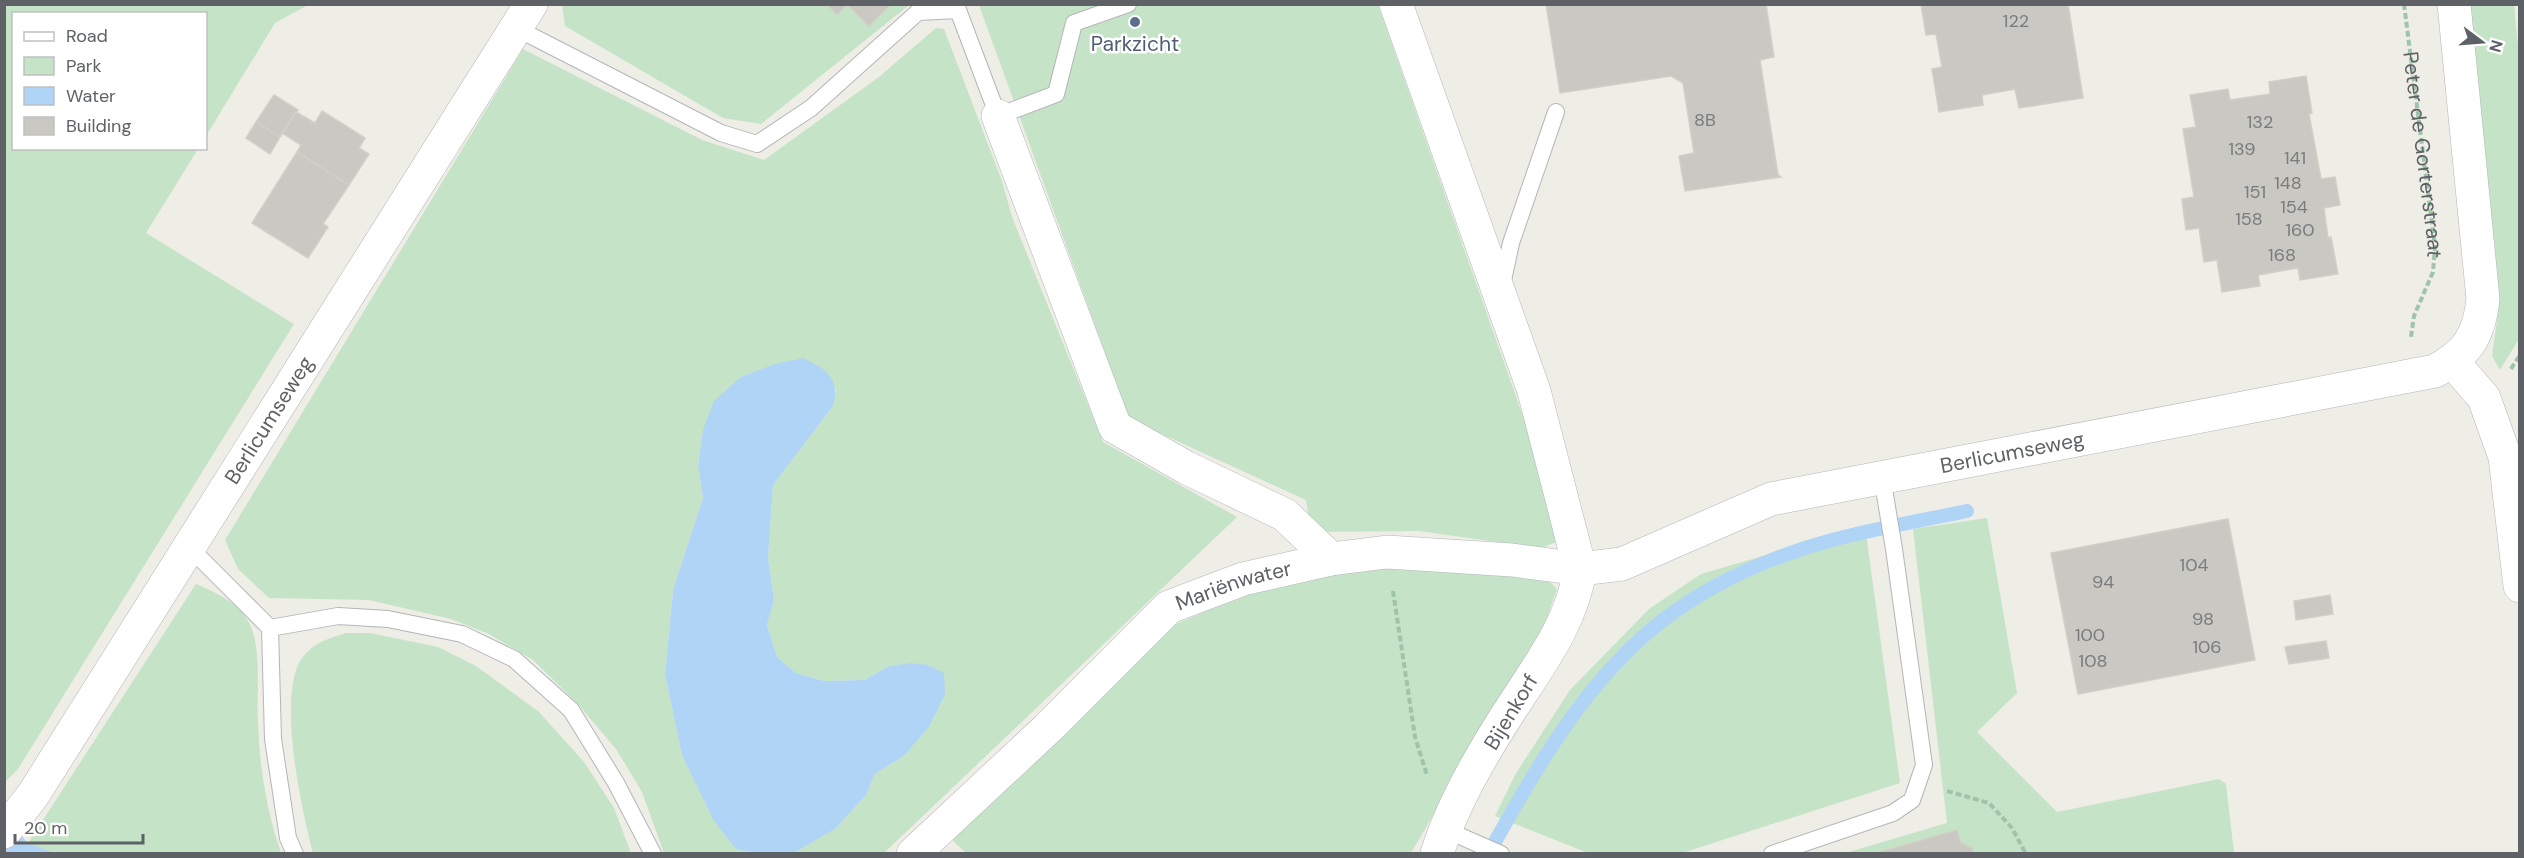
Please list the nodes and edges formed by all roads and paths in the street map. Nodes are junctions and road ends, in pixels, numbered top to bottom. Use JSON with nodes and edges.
{"nodes":[{"id":1,"x":1128,"y":4,"type":"edge"},
{"id":2,"x":1396,"y":4,"type":"edge"},
{"id":3,"x":2404,"y":4,"type":"edge"},
{"id":4,"x":2454,"y":4,"type":"edge"},
{"id":5,"x":523,"y":16,"type":"edge"},
{"id":6,"x":1556,"y":112,"type":"dead end"},
{"id":7,"x":998,"y":116,"type":"junction"},
{"id":8,"x":1499,"y":295,"type":"junction"},
{"id":9,"x":2452,"y":361,"type":"junction"},
{"id":10,"x":2417,"y":373,"type":"junction"},
{"id":11,"x":1884,"y":488,"type":"junction"},
{"id":12,"x":189,"y":546,"type":"junction"},
{"id":13,"x":1387,"y":552,"type":"junction"},
{"id":14,"x":1331,"y":558,"type":"junction"},
{"id":15,"x":1580,"y":569,"type":"junction"},
{"id":16,"x":2520,"y":586,"type":"edge"},
{"id":17,"x":270,"y":628,"type":"junction"},
{"id":18,"x":1918,"y":783,"type":"junction"},
{"id":19,"x":4,"y":832,"type":"edge"},
{"id":20,"x":1450,"y":841,"type":"edge"},
{"id":21,"x":295,"y":854,"type":"edge"},
{"id":22,"x":653,"y":854,"type":"edge"},
{"id":23,"x":913,"y":854,"type":"edge"},
{"id":24,"x":1501,"y":854,"type":"edge"},
{"id":25,"x":1772,"y":854,"type":"edge"},
{"id":26,"x":2026,"y":854,"type":"edge"}],
"edges":[{"from":1,"to":7,"type":"lane"},
{"from":2,"to":8,"type":"street"},
{"from":3,"to":10,"type":"path","name":"Peter de Gorterstraat"},
{"from":4,"to":9,"type":"street"},
{"from":5,"to":7,"type":"lane"},
{"from":5,"to":12,"type":"street","name":"Berlicumseweg"},
{"from":6,"to":8,"type":"lane"},
{"from":7,"to":14,"type":"street"},
{"from":8,"to":15,"type":"street"},
{"from":9,"to":10,"type":"street","name":"Berlicumseweg"},
{"from":9,"to":16,"type":"street"},
{"from":10,"to":11,"type":"street","name":"Berlicumseweg"},
{"from":11,"to":15,"type":"street","name":"Berlicumseweg"},
{"from":11,"to":18,"type":"lane"},
{"from":12,"to":17,"type":"lane"},
{"from":12,"to":19,"type":"street","name":"Berlicumseweg"},
{"from":13,"to":14,"type":"street","name":"Mariënwater"},
{"from":13,"to":15,"type":"street","name":"Mariënwater"},
{"from":13,"to":20,"type":"path"},
{"from":14,"to":23,"type":"street","name":"Mariënwater"},
{"from":15,"to":20,"type":"street","name":"Bijenkorf"},
{"from":17,"to":21,"type":"lane"},
{"from":17,"to":22,"type":"lane"},
{"from":18,"to":25,"type":"lane"},
{"from":18,"to":26,"type":"path"},
{"from":20,"to":24,"type":"lane"}]}
